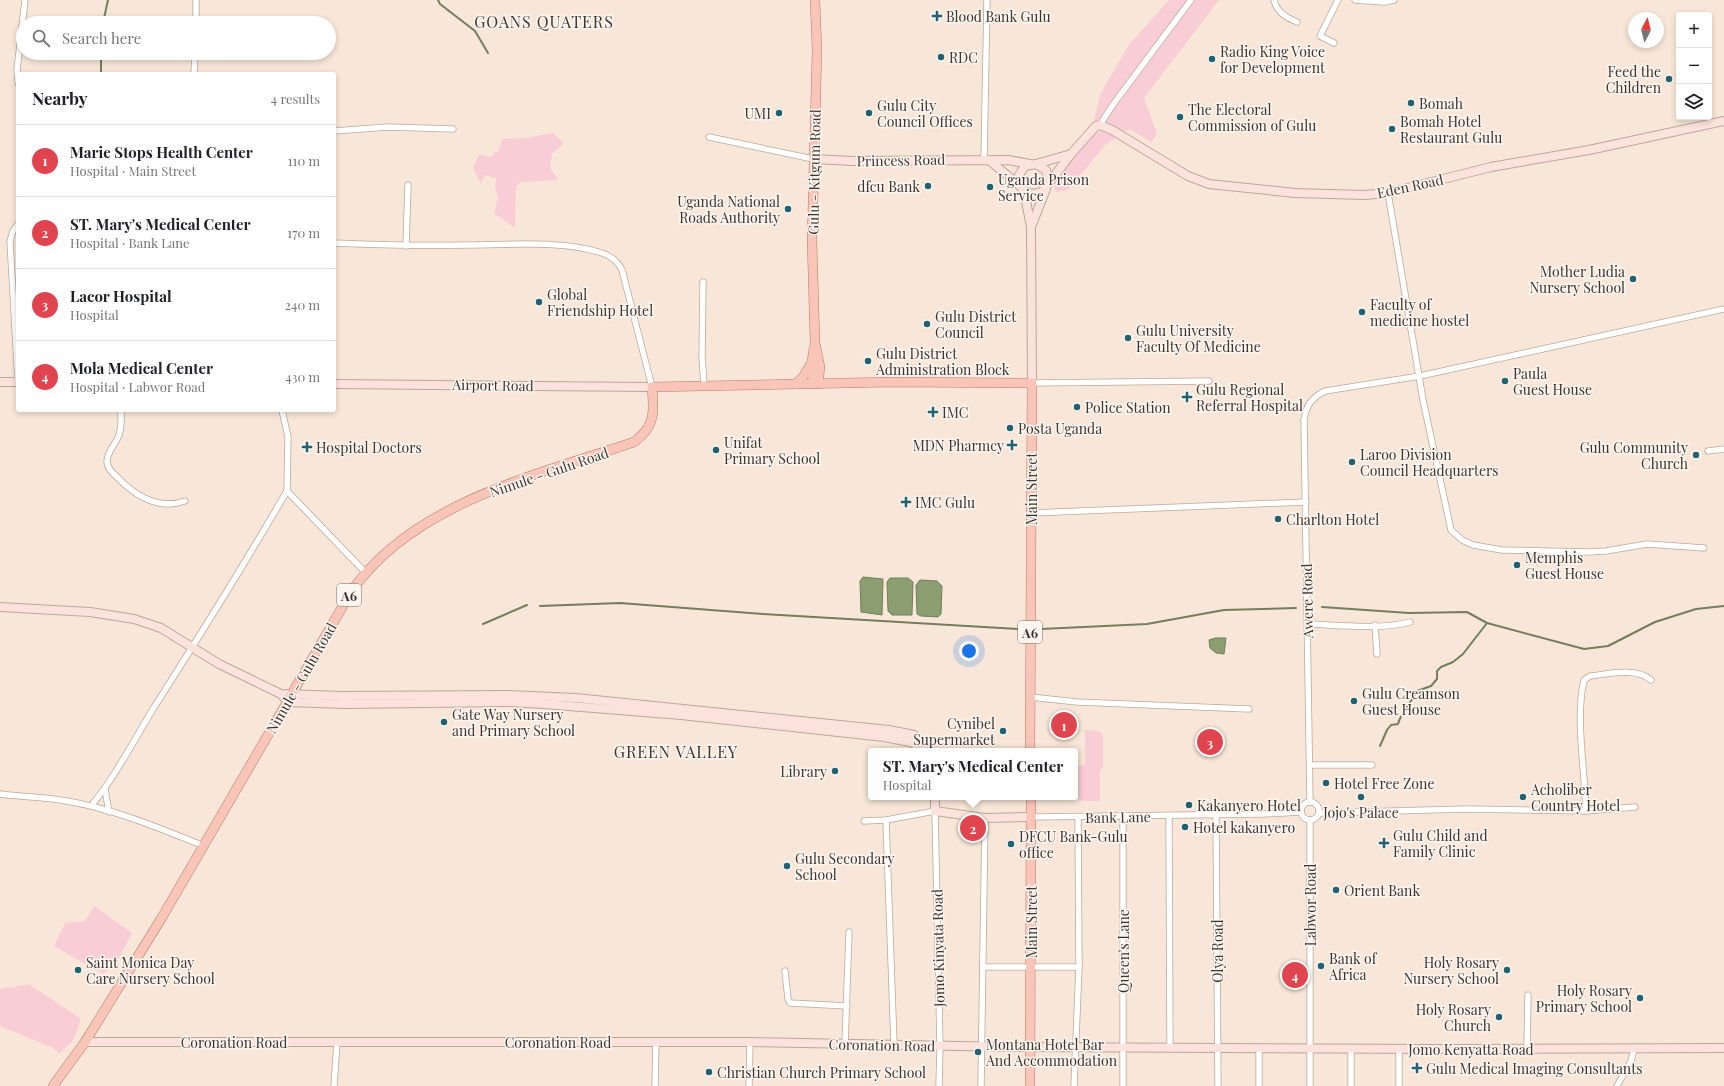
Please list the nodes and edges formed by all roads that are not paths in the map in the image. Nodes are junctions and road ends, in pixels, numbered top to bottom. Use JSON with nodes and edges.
{"nodes":[{"id":1,"x":25,"y":0,"type":"edge"},
{"id":2,"x":196,"y":0,"type":"edge"},
{"id":3,"x":815,"y":0,"type":"edge"},
{"id":4,"x":987,"y":0,"type":"edge"},
{"id":5,"x":1191,"y":0,"type":"edge"},
{"id":6,"x":1274,"y":0,"type":"edge"},
{"id":7,"x":1338,"y":0,"type":"edge"},
{"id":8,"x":1355,"y":0,"type":"edge"},
{"id":9,"x":1394,"y":0,"type":"edge"},
{"id":10,"x":23,"y":16,"type":"edge"},
{"id":11,"x":196,"y":16,"type":"edge"},
{"id":12,"x":1297,"y":22,"type":"dead end"},
{"id":13,"x":1334,"y":43,"type":"dead end"},
{"id":14,"x":18,"y":60,"type":"edge"},
{"id":15,"x":195,"y":60,"type":"edge"},
{"id":16,"x":17,"y":72,"type":"edge"},
{"id":17,"x":194,"y":72,"type":"edge"},
{"id":18,"x":1724,"y":121,"type":"edge"},
{"id":19,"x":1100,"y":125,"type":"junction"},
{"id":20,"x":453,"y":129,"type":"dead end"},
{"id":21,"x":336,"y":131,"type":"edge"},
{"id":22,"x":709,"y":137,"type":"dead end"},
{"id":23,"x":1071,"y":154,"type":"junction"},
{"id":24,"x":813,"y":159,"type":"junction"},
{"id":25,"x":987,"y":161,"type":"junction"},
{"id":26,"x":1033,"y":164,"type":"junction"},
{"id":27,"x":408,"y":185,"type":"dead end"},
{"id":28,"x":1047,"y":185,"type":"junction"},
{"id":29,"x":1022,"y":188,"type":"junction"},
{"id":30,"x":1388,"y":193,"type":"junction"},
{"id":31,"x":16,"y":227,"type":"edge"},
{"id":32,"x":1031,"y":227,"type":"junction"},
{"id":33,"x":336,"y":243,"type":"edge"},
{"id":34,"x":406,"y":246,"type":"junction"},
{"id":35,"x":703,"y":282,"type":"dead end"},
{"id":36,"x":1724,"y":309,"type":"edge"},
{"id":37,"x":815,"y":343,"type":"junction"},
{"id":38,"x":16,"y":347,"type":"edge"},
{"id":39,"x":812,"y":361,"type":"junction"},
{"id":40,"x":820,"y":367,"type":"junction"},
{"id":41,"x":1420,"y":376,"type":"junction"},
{"id":42,"x":1209,"y":381,"type":"dead end"},
{"id":43,"x":0,"y":382,"type":"edge"},
{"id":44,"x":16,"y":382,"type":"edge"},
{"id":45,"x":1032,"y":383,"type":"junction"},
{"id":46,"x":336,"y":384,"type":"edge"},
{"id":47,"x":796,"y":384,"type":"junction"},
{"id":48,"x":816,"y":384,"type":"junction"},
{"id":49,"x":834,"y":384,"type":"junction"},
{"id":50,"x":704,"y":385,"type":"junction"},
{"id":51,"x":652,"y":387,"type":"junction"},
{"id":52,"x":121,"y":412,"type":"edge"},
{"id":53,"x":282,"y":412,"type":"edge"},
{"id":54,"x":1724,"y":449,"type":"edge"},
{"id":55,"x":1708,"y":451,"type":"dead end"},
{"id":56,"x":287,"y":491,"type":"junction"},
{"id":57,"x":185,"y":501,"type":"dead end"},
{"id":58,"x":1306,"y":502,"type":"junction"},
{"id":59,"x":1031,"y":513,"type":"junction"},
{"id":60,"x":1704,"y":548,"type":"dead end"},
{"id":61,"x":365,"y":572,"type":"junction"},
{"id":62,"x":0,"y":607,"type":"edge"},
{"id":63,"x":1410,"y":622,"type":"dead end"},
{"id":64,"x":1308,"y":624,"type":"junction"},
{"id":65,"x":1375,"y":625,"type":"junction"},
{"id":66,"x":192,"y":649,"type":"junction"},
{"id":67,"x":1376,"y":654,"type":"dead end"},
{"id":68,"x":1651,"y":680,"type":"dead end"},
{"id":69,"x":1030,"y":697,"type":"junction"},
{"id":70,"x":290,"y":698,"type":"junction"},
{"id":71,"x":1249,"y":709,"type":"dead end"},
{"id":72,"x":923,"y":748,"type":"edge"},
{"id":73,"x":1030,"y":748,"type":"edge"},
{"id":74,"x":1311,"y":765,"type":"junction"},
{"id":75,"x":1372,"y":765,"type":"dead end"},
{"id":76,"x":105,"y":788,"type":"junction"},
{"id":77,"x":0,"y":794,"type":"edge"},
{"id":78,"x":935,"y":800,"type":"edge"},
{"id":79,"x":1031,"y":800,"type":"edge"},
{"id":80,"x":1310,"y":802,"type":"junction"},
{"id":81,"x":90,"y":806,"type":"junction"},
{"id":82,"x":1635,"y":807,"type":"dead end"},
{"id":83,"x":935,"y":811,"type":"junction"},
{"id":84,"x":1586,"y":811,"type":"junction"},
{"id":85,"x":109,"y":812,"type":"junction"},
{"id":86,"x":1301,"y":812,"type":"junction"},
{"id":87,"x":1319,"y":813,"type":"junction"},
{"id":88,"x":1216,"y":815,"type":"junction"},
{"id":89,"x":1123,"y":816,"type":"junction"},
{"id":90,"x":1169,"y":816,"type":"junction"},
{"id":91,"x":1032,"y":817,"type":"junction"},
{"id":92,"x":1078,"y":817,"type":"junction"},
{"id":93,"x":985,"y":818,"type":"junction"},
{"id":94,"x":886,"y":820,"type":"junction"},
{"id":95,"x":1310,"y":820,"type":"junction"},
{"id":96,"x":864,"y":821,"type":"dead end"},
{"id":97,"x":204,"y":846,"type":"junction"},
{"id":98,"x":849,"y":932,"type":"dead end"},
{"id":99,"x":1031,"y":966,"type":"junction"},
{"id":100,"x":983,"y":967,"type":"junction"},
{"id":101,"x":1079,"y":967,"type":"junction"},
{"id":102,"x":785,"y":971,"type":"dead end"},
{"id":103,"x":1528,"y":995,"type":"dead end"},
{"id":104,"x":847,"y":1006,"type":"junction"},
{"id":105,"x":85,"y":1042,"type":"junction"},
{"id":106,"x":337,"y":1042,"type":"junction"},
{"id":107,"x":656,"y":1042,"type":"junction"},
{"id":108,"x":750,"y":1042,"type":"junction"},
{"id":109,"x":845,"y":1044,"type":"junction"},
{"id":110,"x":894,"y":1045,"type":"junction"},
{"id":111,"x":940,"y":1046,"type":"junction"},
{"id":112,"x":981,"y":1046,"type":"junction"},
{"id":113,"x":1031,"y":1047,"type":"junction"},
{"id":114,"x":1122,"y":1047,"type":"junction"},
{"id":115,"x":1170,"y":1047,"type":"junction"},
{"id":116,"x":1218,"y":1047,"type":"junction"},
{"id":117,"x":1076,"y":1048,"type":"junction"},
{"id":118,"x":1259,"y":1048,"type":"junction"},
{"id":119,"x":1351,"y":1048,"type":"junction"},
{"id":120,"x":1527,"y":1048,"type":"junction"},
{"id":121,"x":1634,"y":1048,"type":"junction"},
{"id":122,"x":1724,"y":1048,"type":"edge"},
{"id":123,"x":1310,"y":1049,"type":"junction"},
{"id":124,"x":1399,"y":1049,"type":"junction"},
{"id":125,"x":53,"y":1086,"type":"edge"},
{"id":126,"x":334,"y":1086,"type":"edge"},
{"id":127,"x":655,"y":1086,"type":"edge"},
{"id":128,"x":749,"y":1086,"type":"edge"},
{"id":129,"x":939,"y":1086,"type":"edge"},
{"id":130,"x":981,"y":1086,"type":"edge"},
{"id":131,"x":1030,"y":1086,"type":"edge"},
{"id":132,"x":1074,"y":1086,"type":"edge"},
{"id":133,"x":1123,"y":1086,"type":"edge"},
{"id":134,"x":1218,"y":1086,"type":"edge"},
{"id":135,"x":1259,"y":1086,"type":"edge"},
{"id":136,"x":1310,"y":1086,"type":"edge"},
{"id":137,"x":1351,"y":1086,"type":"edge"},
{"id":138,"x":1399,"y":1086,"type":"edge"},
{"id":139,"x":1617,"y":1086,"type":"edge"}],
"edges":[{"from":1,"to":10,"type":"street"},
{"from":2,"to":11,"type":"street"},
{"from":3,"to":24,"type":"main road","name":"Gulu - Kitgum Road"},
{"from":4,"to":25,"type":"street"},
{"from":5,"to":19,"type":"street"},
{"from":6,"to":12,"type":"street"},
{"from":7,"to":13,"type":"street"},
{"from":8,"to":9,"type":"street"},
{"from":14,"to":16,"type":"street"},
{"from":15,"to":17,"type":"street"},
{"from":18,"to":30,"type":"street","name":"Eden Road"},
{"from":19,"to":23,"type":"street"},
{"from":19,"to":30,"type":"street","name":"Eden Road"},
{"from":20,"to":21,"type":"street"},
{"from":22,"to":24,"type":"street"},
{"from":23,"to":26,"type":"street"},
{"from":23,"to":28,"type":"street"},
{"from":24,"to":25,"type":"street","name":"Princess Road"},
{"from":24,"to":37,"type":"main road","name":"Gulu - Kitgum Road"},
{"from":25,"to":26,"type":"street","name":"Princess Road"},
{"from":25,"to":29,"type":"street"},
{"from":26,"to":28,"type":"street"},
{"from":26,"to":29,"type":"street"},
{"from":27,"to":34,"type":"street"},
{"from":28,"to":29,"type":"street"},
{"from":28,"to":32,"type":"street"},
{"from":29,"to":32,"type":"street"},
{"from":30,"to":41,"type":"street"},
{"from":31,"to":38,"type":"street"},
{"from":32,"to":45,"type":"street","name":"Main Street"},
{"from":33,"to":34,"type":"street"},
{"from":34,"to":51,"type":"street"},
{"from":35,"to":50,"type":"street"},
{"from":36,"to":41,"type":"street"},
{"from":37,"to":39,"type":"main road","name":"Gulu - Kitgum Road"},
{"from":37,"to":40,"type":"main road","name":"Gulu - Kitgum Road"},
{"from":39,"to":47,"type":"main road"},
{"from":39,"to":48,"type":"main road","name":"Gulu - Kitgum Road"},
{"from":40,"to":48,"type":"main road","name":"Gulu - Kitgum Road"},
{"from":40,"to":49,"type":"main road"},
{"from":41,"to":58,"type":"street","name":"Awere Road"},
{"from":41,"to":60,"type":"street"},
{"from":42,"to":45,"type":"street"},
{"from":43,"to":44,"type":"street"},
{"from":45,"to":49,"type":"main road"},
{"from":45,"to":59,"type":"main road","name":"Main Street","number":"A6"},
{"from":46,"to":51,"type":"street","name":"Airport Road"},
{"from":47,"to":48,"type":"main road"},
{"from":47,"to":50,"type":"main road"},
{"from":48,"to":49,"type":"main road"},
{"from":50,"to":51,"type":"main road"},
{"from":51,"to":61,"type":"main road","name":"Nimule - Gulu Road","number":"A6"},
{"from":52,"to":57,"type":"street"},
{"from":53,"to":56,"type":"street"},
{"from":54,"to":55,"type":"street"},
{"from":56,"to":61,"type":"street"},
{"from":56,"to":66,"type":"street"},
{"from":58,"to":59,"type":"street"},
{"from":58,"to":64,"type":"street","name":"Awere Road"},
{"from":59,"to":69,"type":"main road","name":"Main Street","number":"A6"},
{"from":61,"to":70,"type":"main road","name":"Nimule - Gulu Road","number":"A6"},
{"from":62,"to":66,"type":"street"},
{"from":63,"to":65,"type":"street"},
{"from":64,"to":65,"type":"street"},
{"from":64,"to":74,"type":"street","name":"Awere Road"},
{"from":65,"to":67,"type":"street"},
{"from":66,"to":70,"type":"street"},
{"from":66,"to":76,"type":"street"},
{"from":68,"to":84,"type":"street"},
{"from":69,"to":71,"type":"street"},
{"from":69,"to":73,"type":"main road","name":"Main Street","number":"A6"},
{"from":70,"to":72,"type":"street"},
{"from":70,"to":97,"type":"main road","name":"Nimule - Gulu Road","number":"A6"},
{"from":74,"to":75,"type":"street"},
{"from":74,"to":80,"type":"street","name":"Awere Road"},
{"from":76,"to":81,"type":"street"},
{"from":76,"to":85,"type":"street"},
{"from":77,"to":81,"type":"street"},
{"from":78,"to":83,"type":"street"},
{"from":79,"to":91,"type":"main road","name":"Main Street"},
{"from":80,"to":86,"type":"street"},
{"from":80,"to":87,"type":"street"},
{"from":81,"to":85,"type":"street"},
{"from":82,"to":84,"type":"street"},
{"from":83,"to":93,"type":"street","name":"Bank Lane"},
{"from":83,"to":94,"type":"street"},
{"from":83,"to":111,"type":"street","name":"Jomo Kinyata Road"},
{"from":84,"to":87,"type":"street"},
{"from":85,"to":97,"type":"street"},
{"from":86,"to":88,"type":"street","name":"Bank Lane"},
{"from":86,"to":95,"type":"street"},
{"from":87,"to":95,"type":"street"},
{"from":88,"to":90,"type":"street","name":"Bank Lane"},
{"from":88,"to":116,"type":"street","name":"Olya Road"},
{"from":89,"to":90,"type":"street","name":"Bank Lane"},
{"from":89,"to":92,"type":"street","name":"Bank Lane"},
{"from":89,"to":114,"type":"street","name":"Queen's Lane"},
{"from":90,"to":115,"type":"street"},
{"from":91,"to":92,"type":"street","name":"Bank Lane"},
{"from":91,"to":93,"type":"street","name":"Bank Lane"},
{"from":91,"to":99,"type":"main road","name":"Main Street"},
{"from":92,"to":101,"type":"street"},
{"from":93,"to":100,"type":"street"},
{"from":94,"to":96,"type":"street"},
{"from":94,"to":110,"type":"street"},
{"from":95,"to":123,"type":"street","name":"Labwor Road"},
{"from":97,"to":105,"type":"main road","name":"Nimule - Gulu Road","number":"A6"},
{"from":98,"to":104,"type":"street"},
{"from":99,"to":100,"type":"street"},
{"from":99,"to":101,"type":"street"},
{"from":99,"to":113,"type":"main road","name":"Main Street"},
{"from":100,"to":112,"type":"street"},
{"from":101,"to":117,"type":"street"},
{"from":102,"to":104,"type":"street"},
{"from":103,"to":120,"type":"street"},
{"from":104,"to":109,"type":"street"},
{"from":105,"to":106,"type":"street","name":"Coronation Road"},
{"from":105,"to":125,"type":"main road","name":"Nimule - Gulu Road","number":"A6"},
{"from":106,"to":107,"type":"street","name":"Coronation Road"},
{"from":106,"to":126,"type":"street"},
{"from":107,"to":108,"type":"street","name":"Coronation Road"},
{"from":107,"to":127,"type":"street"},
{"from":108,"to":109,"type":"street","name":"Coronation Road"},
{"from":108,"to":128,"type":"street"},
{"from":109,"to":110,"type":"street","name":"Coronation Road"},
{"from":110,"to":111,"type":"street","name":"Coronation Road"},
{"from":111,"to":112,"type":"street","name":"Coronation Road"},
{"from":111,"to":129,"type":"street","name":"Jomo Kinyata Road"},
{"from":112,"to":113,"type":"street","name":"Coronation Road"},
{"from":112,"to":130,"type":"street"},
{"from":113,"to":117,"type":"street","name":"Coronation Road"},
{"from":113,"to":131,"type":"main road","name":"Main Street"},
{"from":114,"to":115,"type":"street","name":"Jomo Kenyatta Road"},
{"from":114,"to":117,"type":"street","name":"Coronation Road"},
{"from":114,"to":133,"type":"street","name":"Queen's Lane"},
{"from":115,"to":116,"type":"street","name":"Jomo Kenyatta Road"},
{"from":116,"to":118,"type":"street","name":"Jomo Kenyatta Road"},
{"from":116,"to":134,"type":"street","name":"Olya Road"},
{"from":117,"to":132,"type":"street"},
{"from":118,"to":123,"type":"street","name":"Jomo Kenyatta Road"},
{"from":118,"to":135,"type":"street"},
{"from":119,"to":123,"type":"street","name":"Jomo Kenyatta Road"},
{"from":119,"to":124,"type":"street","name":"Jomo Kenyatta Road"},
{"from":119,"to":137,"type":"street"},
{"from":120,"to":121,"type":"street","name":"Jomo Kenyatta Road"},
{"from":120,"to":124,"type":"street","name":"Jomo Kenyatta Road"},
{"from":121,"to":122,"type":"street","name":"Jomo Kenyatta Road"},
{"from":121,"to":139,"type":"street"},
{"from":123,"to":136,"type":"street","name":"Labwor Road"},
{"from":124,"to":138,"type":"street"}]}
